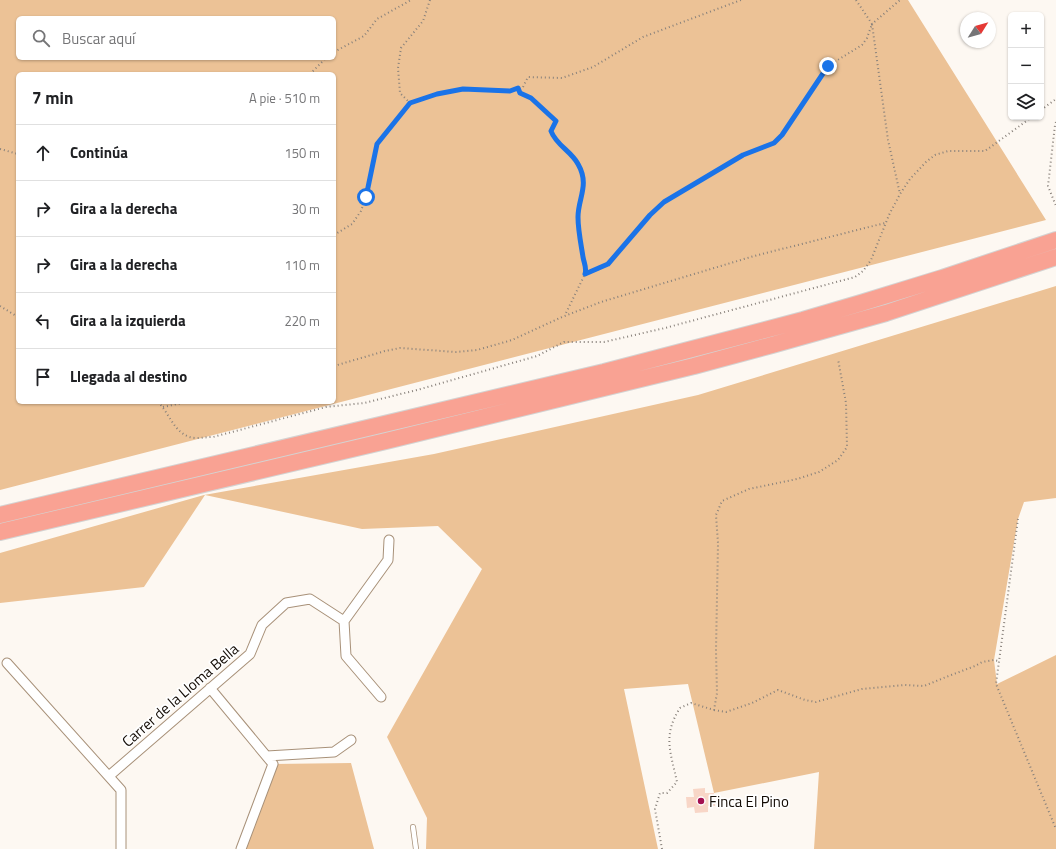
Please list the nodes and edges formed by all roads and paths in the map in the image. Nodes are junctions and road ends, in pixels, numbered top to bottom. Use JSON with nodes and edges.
{"nodes":[{"id":1,"x":411,"y":0,"type":"edge"},
{"id":2,"x":430,"y":0,"type":"edge"},
{"id":3,"x":741,"y":0,"type":"edge"},
{"id":4,"x":856,"y":0,"type":"edge"},
{"id":5,"x":900,"y":0,"type":"edge"},
{"id":6,"x":872,"y":24,"type":"junction"},
{"id":7,"x":336,"y":51,"type":"edge"},
{"id":8,"x":324,"y":60,"type":"edge"},
{"id":9,"x":312,"y":72,"type":"edge"},
{"id":10,"x":518,"y":88,"type":"junction"},
{"id":11,"x":1056,"y":99,"type":"edge"},
{"id":12,"x":410,"y":103,"type":"junction"},
{"id":13,"x":1044,"y":108,"type":"edge"},
{"id":14,"x":1028,"y":120,"type":"edge"},
{"id":15,"x":1056,"y":122,"type":"edge"},
{"id":16,"x":0,"y":149,"type":"edge"},
{"id":17,"x":16,"y":153,"type":"edge"},
{"id":18,"x":900,"y":194,"type":"junction"},
{"id":19,"x":1056,"y":206,"type":"edge"},
{"id":20,"x":885,"y":223,"type":"junction"},
{"id":21,"x":336,"y":234,"type":"edge"},
{"id":22,"x":1056,"y":240,"type":"edge"},
{"id":23,"x":1056,"y":257,"type":"edge"},
{"id":24,"x":585,"y":274,"type":"junction"},
{"id":25,"x":0,"y":306,"type":"edge"},
{"id":26,"x":16,"y":316,"type":"edge"},
{"id":27,"x":551,"y":322,"type":"junction"},
{"id":28,"x":838,"y":359,"type":"dead end"},
{"id":29,"x":336,"y":365,"type":"edge"},
{"id":30,"x":160,"y":404,"type":"edge"},
{"id":31,"x":175,"y":404,"type":"edge"},
{"id":32,"x":163,"y":406,"type":"junction"},
{"id":33,"x":0,"y":515,"type":"edge"},
{"id":34,"x":1018,"y":519,"type":"dead end"},
{"id":35,"x":0,"y":532,"type":"edge"},
{"id":36,"x":389,"y":540,"type":"dead end"},
{"id":37,"x":344,"y":621,"type":"junction"},
{"id":38,"x":998,"y":661,"type":"junction"},
{"id":39,"x":7,"y":663,"type":"dead end"},
{"id":40,"x":210,"y":688,"type":"junction"},
{"id":41,"x":382,"y":697,"type":"dead end"},
{"id":42,"x":714,"y":710,"type":"junction"},
{"id":43,"x":351,"y":740,"type":"dead end"},
{"id":44,"x":267,"y":756,"type":"junction"},
{"id":45,"x":109,"y":776,"type":"junction"},
{"id":46,"x":413,"y":827,"type":"dead end"},
{"id":47,"x":1056,"y":829,"type":"edge"},
{"id":48,"x":121,"y":849,"type":"edge"},
{"id":49,"x":241,"y":849,"type":"edge"},
{"id":50,"x":416,"y":849,"type":"edge"},
{"id":51,"x":662,"y":849,"type":"edge"}],
"edges":[{"from":1,"to":7,"type":"path"},
{"from":2,"to":12,"type":"path"},
{"from":3,"to":10,"type":"path"},
{"from":4,"to":6,"type":"path"},
{"from":5,"to":6,"type":"path"},
{"from":6,"to":18,"type":"path"},
{"from":6,"to":24,"type":"path"},
{"from":8,"to":9,"type":"path"},
{"from":10,"to":12,"type":"path"},
{"from":10,"to":24,"type":"path"},
{"from":11,"to":13,"type":"path"},
{"from":12,"to":21,"type":"path"},
{"from":14,"to":18,"type":"path"},
{"from":15,"to":19,"type":"path"},
{"from":16,"to":17,"type":"path"},
{"from":18,"to":20,"type":"path"},
{"from":20,"to":27,"type":"path"},
{"from":20,"to":32,"type":"path"},
{"from":22,"to":33,"type":"highway"},
{"from":23,"to":35,"type":"highway"},
{"from":24,"to":27,"type":"path"},
{"from":25,"to":26,"type":"path"},
{"from":27,"to":29,"type":"path"},
{"from":28,"to":42,"type":"path"},
{"from":30,"to":32,"type":"path"},
{"from":31,"to":32,"type":"path"},
{"from":34,"to":38,"type":"path"},
{"from":36,"to":37,"type":"street"},
{"from":37,"to":40,"type":"street","name":"Carrer de la Lloma Bella"},
{"from":37,"to":41,"type":"street"},
{"from":38,"to":42,"type":"path"},
{"from":38,"to":47,"type":"path"},
{"from":39,"to":45,"type":"street"},
{"from":40,"to":44,"type":"street"},
{"from":40,"to":45,"type":"street","name":"Carrer de la Lloma Bella"},
{"from":42,"to":51,"type":"path"},
{"from":43,"to":44,"type":"street"},
{"from":44,"to":49,"type":"street"},
{"from":45,"to":48,"type":"street"},
{"from":46,"to":50,"type":"lane"}]}
